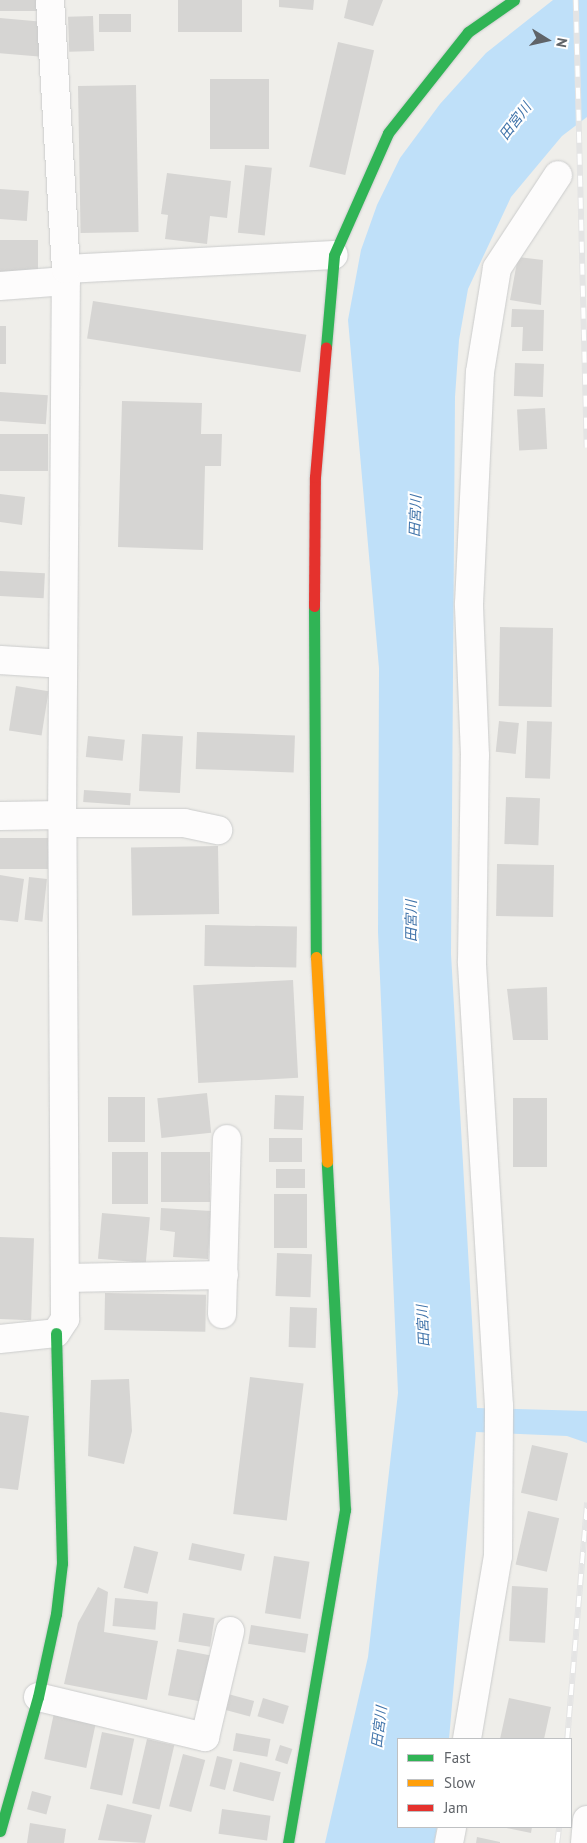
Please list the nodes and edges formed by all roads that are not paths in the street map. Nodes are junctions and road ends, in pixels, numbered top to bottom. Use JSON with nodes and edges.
{"nodes":[{"id":1,"x":50,"y":0,"type":"edge"},
{"id":2,"x":514,"y":0,"type":"edge"},
{"id":3,"x":558,"y":175,"type":"dead end"},
{"id":4,"x":334,"y":255,"type":"junction"},
{"id":5,"x":66,"y":275,"type":"junction"},
{"id":6,"x":0,"y":286,"type":"edge"},
{"id":7,"x":0,"y":660,"type":"edge"},
{"id":8,"x":63,"y":664,"type":"junction"},
{"id":9,"x":0,"y":816,"type":"edge"},
{"id":10,"x":62,"y":819,"type":"junction"},
{"id":11,"x":218,"y":830,"type":"dead end"},
{"id":12,"x":227,"y":1139,"type":"dead end"},
{"id":13,"x":224,"y":1275,"type":"junction"},
{"id":14,"x":66,"y":1278,"type":"junction"},
{"id":15,"x":222,"y":1314,"type":"dead end"},
{"id":16,"x":56,"y":1333,"type":"junction"},
{"id":17,"x":0,"y":1339,"type":"edge"},
{"id":18,"x":230,"y":1632,"type":"dead end"},
{"id":19,"x":38,"y":1697,"type":"junction"},
{"id":20,"x":467,"y":1738,"type":"edge"},
{"id":21,"x":587,"y":1820,"type":"edge"},
{"id":22,"x":452,"y":1828,"type":"edge"},
{"id":23,"x":0,"y":1831,"type":"edge"},
{"id":24,"x":288,"y":1843,"type":"edge"},
{"id":25,"x":449,"y":1843,"type":"edge"},
{"id":26,"x":585,"y":1843,"type":"edge"}],
"edges":[{"from":1,"to":5,"type":"street"},
{"from":2,"to":4,"type":"street"},
{"from":3,"to":20,"type":"street"},
{"from":4,"to":5,"type":"street"},
{"from":4,"to":24,"type":"street"},
{"from":5,"to":6,"type":"street"},
{"from":5,"to":8,"type":"street"},
{"from":7,"to":8,"type":"street"},
{"from":8,"to":10,"type":"street"},
{"from":9,"to":10,"type":"street"},
{"from":10,"to":11,"type":"street"},
{"from":10,"to":14,"type":"street"},
{"from":12,"to":13,"type":"street"},
{"from":13,"to":14,"type":"street"},
{"from":13,"to":15,"type":"street"},
{"from":14,"to":16,"type":"street"},
{"from":16,"to":17,"type":"street"},
{"from":16,"to":19,"type":"street"},
{"from":18,"to":19,"type":"street"},
{"from":19,"to":23,"type":"street"},
{"from":21,"to":26,"type":"street"},
{"from":22,"to":25,"type":"street"}]}
